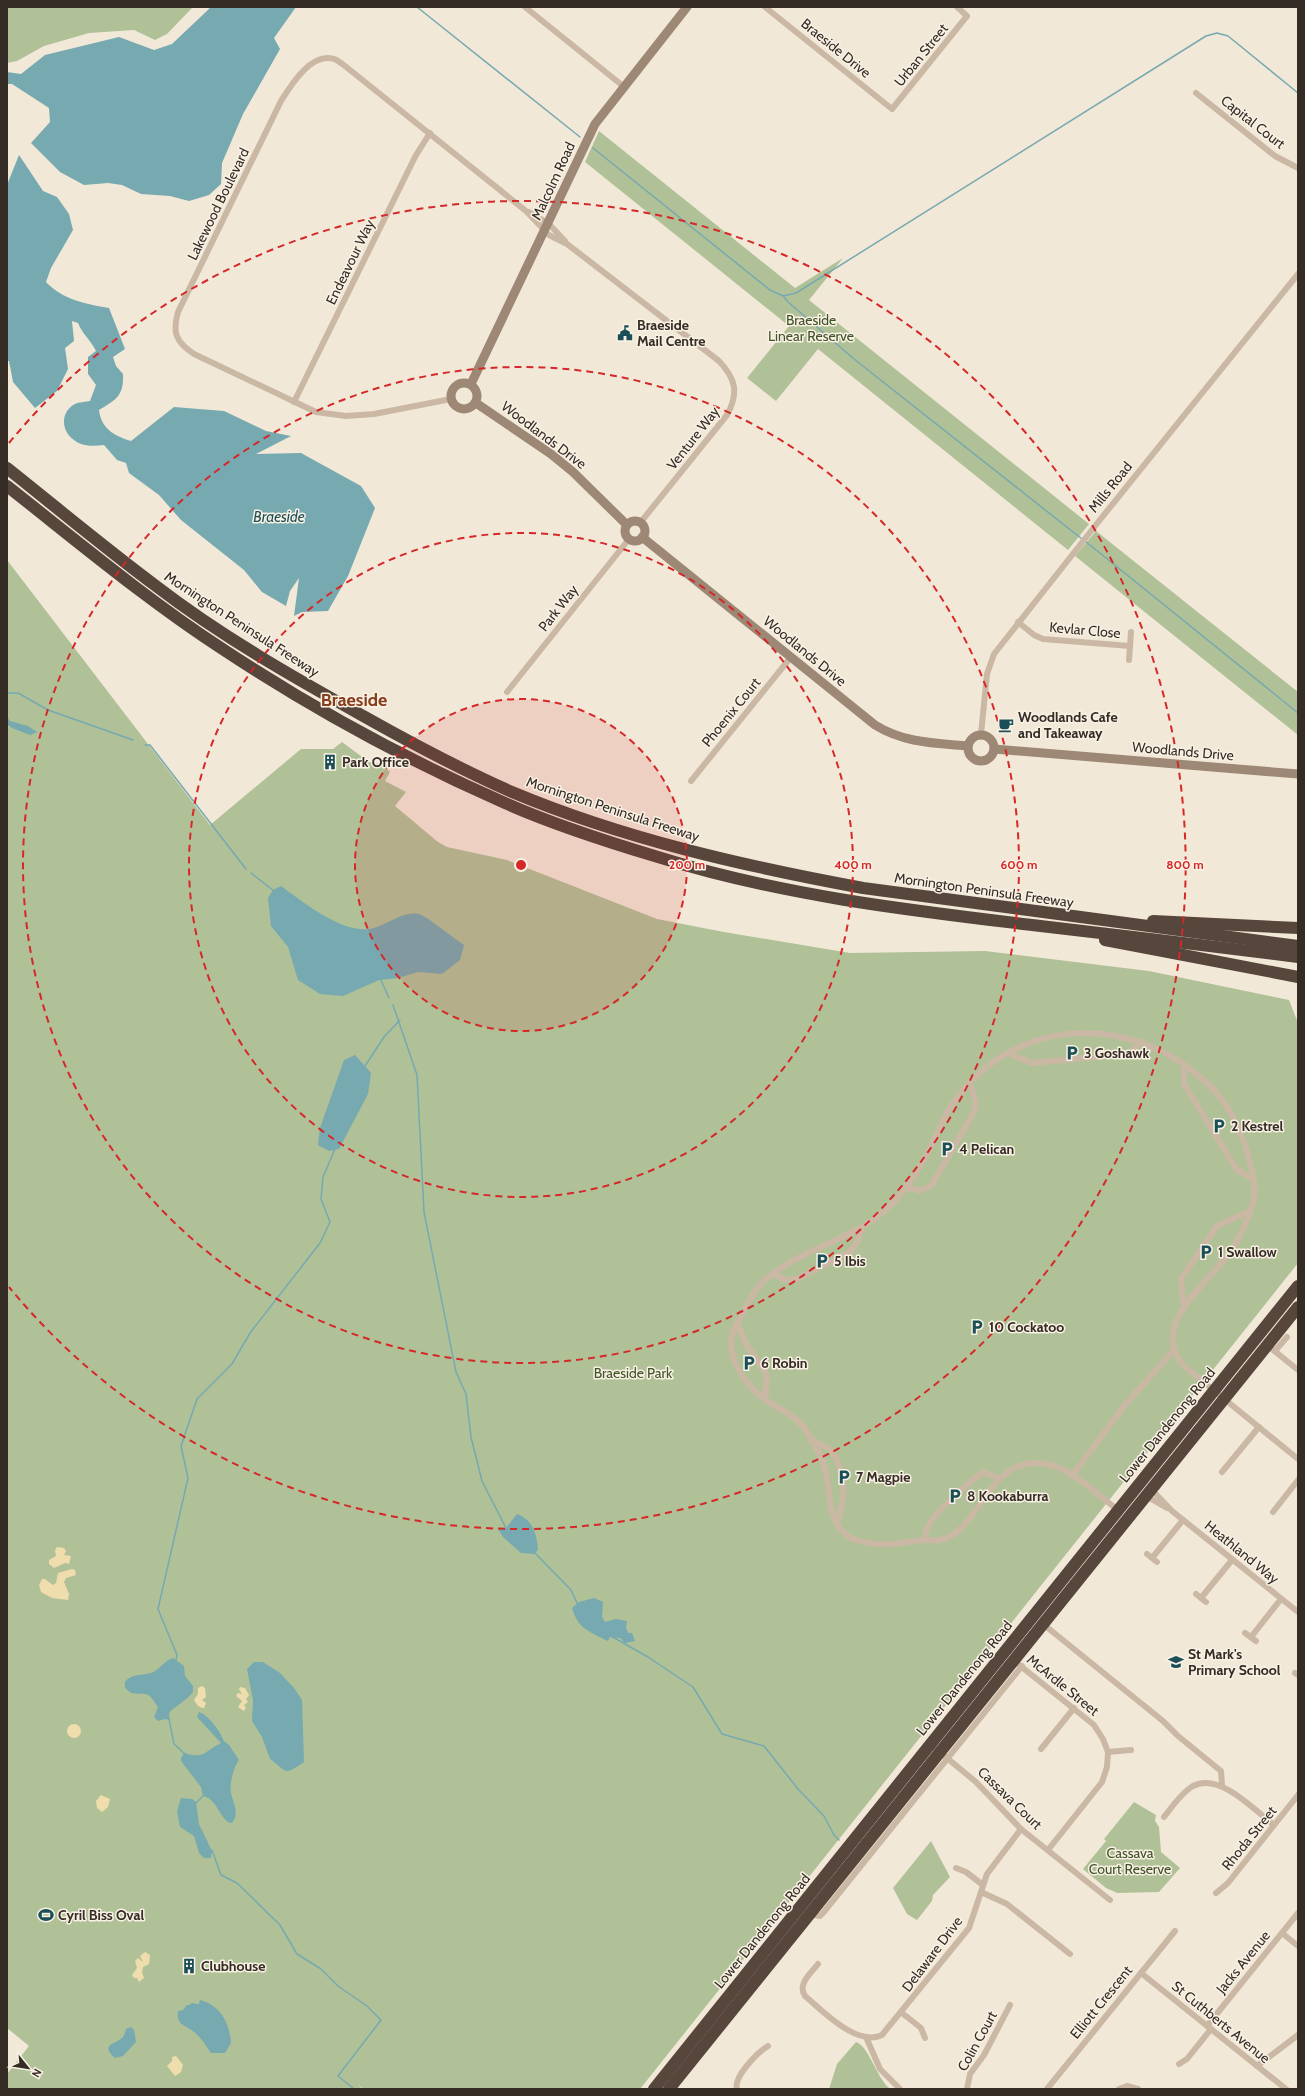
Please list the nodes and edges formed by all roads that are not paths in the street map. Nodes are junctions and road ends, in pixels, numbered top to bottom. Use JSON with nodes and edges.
{"nodes":[{"id":1,"x":525,"y":7,"type":"edge"},
{"id":2,"x":765,"y":7,"type":"edge"},
{"id":3,"x":957,"y":7,"type":"edge"},
{"id":4,"x":685,"y":8,"type":"edge"},
{"id":5,"x":623,"y":86,"type":"junction"},
{"id":6,"x":1196,"y":93,"type":"dead end"},
{"id":7,"x":892,"y":109,"type":"joint"},
{"id":8,"x":430,"y":134,"type":"junction"},
{"id":9,"x":1298,"y":168,"type":"edge"},
{"id":10,"x":547,"y":227,"type":"junction"},
{"id":11,"x":1298,"y":274,"type":"edge"},
{"id":12,"x":470,"y":384,"type":"junction"},
{"id":13,"x":451,"y":399,"type":"junction"},
{"id":14,"x":294,"y":402,"type":"junction"},
{"id":15,"x":476,"y":403,"type":"junction"},
{"id":16,"x":7,"y":468,"type":"edge"},
{"id":17,"x":7,"y":486,"type":"edge"},
{"id":18,"x":640,"y":523,"type":"junction"},
{"id":19,"x":627,"y":525,"type":"junction"},
{"id":20,"x":642,"y":537,"type":"junction"},
{"id":21,"x":629,"y":539,"type":"junction"},
{"id":22,"x":1018,"y":622,"type":"junction"},
{"id":23,"x":1131,"y":632,"type":"dead end"},
{"id":24,"x":1130,"y":646,"type":"junction"},
{"id":25,"x":791,"y":657,"type":"junction"},
{"id":26,"x":1129,"y":660,"type":"dead end"},
{"id":27,"x":507,"y":692,"type":"dead end"},
{"id":28,"x":981,"y":734,"type":"junction"},
{"id":29,"x":968,"y":746,"type":"junction"},
{"id":30,"x":994,"y":749,"type":"junction"},
{"id":31,"x":1298,"y":774,"type":"edge"},
{"id":32,"x":690,"y":781,"type":"dead end"},
{"id":33,"x":860,"y":903,"type":"junction"},
{"id":34,"x":1067,"y":917,"type":"junction"},
{"id":35,"x":1298,"y":928,"type":"edge"},
{"id":36,"x":1298,"y":946,"type":"edge"},
{"id":37,"x":1298,"y":957,"type":"edge"},
{"id":38,"x":1298,"y":978,"type":"edge"},
{"id":39,"x":1141,"y":1041,"type":"junction"},
{"id":40,"x":1008,"y":1053,"type":"junction"},
{"id":41,"x":1184,"y":1065,"type":"junction"},
{"id":42,"x":970,"y":1083,"type":"junction"},
{"id":43,"x":1254,"y":1180,"type":"junction"},
{"id":44,"x":902,"y":1190,"type":"junction"},
{"id":45,"x":1250,"y":1211,"type":"junction"},
{"id":46,"x":862,"y":1227,"type":"junction"},
{"id":47,"x":774,"y":1274,"type":"junction"},
{"id":48,"x":1298,"y":1286,"type":"edge"},
{"id":49,"x":1298,"y":1306,"type":"edge"},
{"id":50,"x":1184,"y":1308,"type":"junction"},
{"id":51,"x":737,"y":1322,"type":"junction"},
{"id":52,"x":1287,"y":1337,"type":"dead end"},
{"id":53,"x":1271,"y":1348,"type":"junction"},
{"id":54,"x":1174,"y":1350,"type":"junction"},
{"id":55,"x":1298,"y":1370,"type":"edge"},
{"id":56,"x":1215,"y":1390,"type":"junction"},
{"id":57,"x":765,"y":1399,"type":"junction"},
{"id":58,"x":1224,"y":1399,"type":"junction"},
{"id":59,"x":1259,"y":1427,"type":"junction"},
{"id":60,"x":811,"y":1440,"type":"junction"},
{"id":61,"x":1298,"y":1459,"type":"edge"},
{"id":62,"x":1222,"y":1472,"type":"dead end"},
{"id":63,"x":1072,"y":1476,"type":"junction"},
{"id":64,"x":1000,"y":1479,"type":"junction"},
{"id":65,"x":1298,"y":1480,"type":"edge"},
{"id":66,"x":1149,"y":1493,"type":"junction"},
{"id":67,"x":1118,"y":1510,"type":"junction"},
{"id":68,"x":1273,"y":1512,"type":"dead end"},
{"id":69,"x":1183,"y":1520,"type":"junction"},
{"id":70,"x":837,"y":1522,"type":"junction"},
{"id":71,"x":925,"y":1540,"type":"junction"},
{"id":72,"x":1152,"y":1558,"type":"dead end"},
{"id":73,"x":1232,"y":1560,"type":"junction"},
{"id":74,"x":1201,"y":1598,"type":"dead end"},
{"id":75,"x":1281,"y":1599,"type":"junction"},
{"id":76,"x":1298,"y":1612,"type":"edge"},
{"id":77,"x":1043,"y":1624,"type":"junction"},
{"id":78,"x":1251,"y":1637,"type":"dead end"},
{"id":79,"x":1018,"y":1663,"type":"junction"},
{"id":80,"x":1074,"y":1708,"type":"junction"},
{"id":81,"x":930,"y":1744,"type":"junction"},
{"id":82,"x":1041,"y":1749,"type":"dead end"},
{"id":83,"x":1130,"y":1750,"type":"dead end"},
{"id":84,"x":1108,"y":1752,"type":"junction"},
{"id":85,"x":944,"y":1755,"type":"junction"},
{"id":86,"x":1222,"y":1785,"type":"junction"},
{"id":87,"x":1298,"y":1795,"type":"edge"},
{"id":88,"x":1164,"y":1817,"type":"dead end"},
{"id":89,"x":1274,"y":1825,"type":"junction"},
{"id":90,"x":1022,"y":1829,"type":"junction"},
{"id":91,"x":1048,"y":1850,"type":"junction"},
{"id":92,"x":956,"y":1868,"type":"dead end"},
{"id":93,"x":983,"y":1885,"type":"junction"},
{"id":94,"x":981,"y":1892,"type":"junction"},
{"id":95,"x":1216,"y":1893,"type":"dead end"},
{"id":96,"x":1110,"y":1900,"type":"dead end"},
{"id":97,"x":1298,"y":1912,"type":"edge"},
{"id":98,"x":1175,"y":1931,"type":"dead end"},
{"id":99,"x":1282,"y":1933,"type":"junction"},
{"id":100,"x":1298,"y":1946,"type":"edge"},
{"id":101,"x":1070,"y":1954,"type":"dead end"},
{"id":102,"x":818,"y":1964,"type":"dead end"},
{"id":103,"x":1141,"y":1973,"type":"junction"},
{"id":104,"x":1010,"y":2005,"type":"dead end"},
{"id":105,"x":902,"y":2013,"type":"junction"},
{"id":106,"x":1209,"y":2028,"type":"junction"},
{"id":107,"x":1298,"y":2035,"type":"edge"},
{"id":108,"x":869,"y":2037,"type":"junction"},
{"id":109,"x":925,"y":2038,"type":"dead end"},
{"id":110,"x":768,"y":2046,"type":"dead end"},
{"id":111,"x":1178,"y":2064,"type":"dead end"},
{"id":112,"x":1257,"y":2066,"type":"junction"},
{"id":113,"x":737,"y":2087,"type":"edge"},
{"id":114,"x":654,"y":2089,"type":"edge"},
{"id":115,"x":669,"y":2089,"type":"edge"},
{"id":116,"x":900,"y":2089,"type":"edge"},
{"id":117,"x":967,"y":2089,"type":"edge"},
{"id":118,"x":1047,"y":2089,"type":"edge"},
{"id":119,"x":1119,"y":2089,"type":"edge"},
{"id":120,"x":1138,"y":2089,"type":"edge"},
{"id":121,"x":1286,"y":2089,"type":"edge"}],
"edges":[{"from":1,"to":5,"type":"street"},
{"from":2,"to":7,"type":"street","name":"Braeside Drive"},
{"from":3,"to":7,"type":"street","name":"Urban Street"},
{"from":4,"to":5,"type":"street","name":"Malcolm Road"},
{"from":5,"to":10,"type":"street","name":"Malcolm Road"},
{"from":6,"to":9,"type":"street","name":"Capital Court"},
{"from":8,"to":10,"type":"street","name":"Lakewood Boulevard"},
{"from":8,"to":14,"type":"street","name":"Endeavour Way"},
{"from":8,"to":14,"type":"street","name":"Lakewood Boulevard"},
{"from":10,"to":12,"type":"street","name":"Malcolm Road"},
{"from":10,"to":18,"type":"street","name":"Venture Way"},
{"from":11,"to":22,"type":"street","name":"Mills Road"},
{"from":12,"to":13,"type":"street"},
{"from":12,"to":15,"type":"street"},
{"from":13,"to":14,"type":"street","name":"Lakewood Boulevard"},
{"from":13,"to":15,"type":"street"},
{"from":15,"to":19,"type":"street","name":"Woodlands Drive"},
{"from":16,"to":34,"type":"highway","name":"Mornington Peninsula Freeway"},
{"from":17,"to":33,"type":"highway","name":"Mornington Peninsula Freeway"},
{"from":18,"to":19,"type":"street"},
{"from":18,"to":20,"type":"street"},
{"from":19,"to":21,"type":"street"},
{"from":20,"to":21,"type":"street"},
{"from":20,"to":25,"type":"street","name":"Woodlands Drive"},
{"from":21,"to":27,"type":"street","name":"Park Way"},
{"from":22,"to":24,"type":"street","name":"Kevlar Close"},
{"from":22,"to":28,"type":"street","name":"Mills Road"},
{"from":23,"to":24,"type":"street","name":"Kevlar Close"},
{"from":24,"to":26,"type":"street","name":"Kevlar Close"},
{"from":25,"to":29,"type":"street","name":"Woodlands Drive"},
{"from":25,"to":32,"type":"street","name":"Phoenix Court"},
{"from":28,"to":29,"type":"street"},
{"from":28,"to":30,"type":"street"},
{"from":29,"to":30,"type":"street"},
{"from":30,"to":31,"type":"street","name":"Woodlands Drive"},
{"from":33,"to":37,"type":"highway","name":"Mornington Peninsula Freeway"},
{"from":33,"to":38,"type":"highway"},
{"from":34,"to":35,"type":"highway"},
{"from":34,"to":36,"type":"highway","name":"Mornington Peninsula Freeway"},
{"from":39,"to":40,"type":"street"},
{"from":39,"to":40,"type":"street"},
{"from":39,"to":41,"type":"street"},
{"from":40,"to":42,"type":"street"},
{"from":41,"to":43,"type":"street"},
{"from":41,"to":43,"type":"street"},
{"from":42,"to":44,"type":"street"},
{"from":42,"to":44,"type":"street"},
{"from":43,"to":45,"type":"street"},
{"from":44,"to":46,"type":"street"},
{"from":45,"to":50,"type":"street"},
{"from":45,"to":50,"type":"street"},
{"from":46,"to":47,"type":"street"},
{"from":46,"to":47,"type":"street"},
{"from":47,"to":51,"type":"street"},
{"from":48,"to":56,"type":"highway","name":"Lower Dandenong Road"},
{"from":49,"to":53,"type":"highway","name":"Lower Dandenong Road"},
{"from":50,"to":54,"type":"street"},
{"from":51,"to":57,"type":"street"},
{"from":51,"to":57,"type":"street"},
{"from":52,"to":53,"type":"street","name":"Lower Dandenong Road"},
{"from":53,"to":55,"type":"street"},
{"from":53,"to":58,"type":"highway","name":"Lower Dandenong Road"},
{"from":54,"to":56,"type":"street"},
{"from":54,"to":63,"type":"street"},
{"from":56,"to":58,"type":"street"},
{"from":56,"to":67,"type":"highway","name":"Lower Dandenong Road"},
{"from":57,"to":60,"type":"street"},
{"from":58,"to":59,"type":"street"},
{"from":58,"to":66,"type":"highway","name":"Lower Dandenong Road"},
{"from":59,"to":61,"type":"street"},
{"from":59,"to":62,"type":"street"},
{"from":60,"to":70,"type":"street"},
{"from":60,"to":70,"type":"street"},
{"from":63,"to":64,"type":"street"},
{"from":63,"to":67,"type":"street"},
{"from":64,"to":71,"type":"street"},
{"from":64,"to":71,"type":"street"},
{"from":65,"to":68,"type":"street"},
{"from":66,"to":69,"type":"street","name":"Heathland Way"},
{"from":66,"to":77,"type":"highway","name":"Lower Dandenong Road"},
{"from":67,"to":81,"type":"highway","name":"Lower Dandenong Road"},
{"from":69,"to":72,"type":"street"},
{"from":69,"to":73,"type":"street","name":"Heathland Way"},
{"from":70,"to":71,"type":"street"},
{"from":73,"to":74,"type":"street"},
{"from":73,"to":75,"type":"street","name":"Heathland Way"},
{"from":75,"to":76,"type":"street","name":"Heathland Way"},
{"from":75,"to":78,"type":"street"},
{"from":77,"to":79,"type":"highway","name":"Lower Dandenong Road"},
{"from":77,"to":86,"type":"street"},
{"from":79,"to":80,"type":"street","name":"McArdle Street"},
{"from":79,"to":85,"type":"highway","name":"Lower Dandenong Road"},
{"from":80,"to":82,"type":"street"},
{"from":80,"to":84,"type":"street","name":"McArdle Street"},
{"from":81,"to":85,"type":"street","name":"Cassava Court"},
{"from":81,"to":114,"type":"highway","name":"Lower Dandenong Road"},
{"from":83,"to":84,"type":"street"},
{"from":84,"to":91,"type":"street"},
{"from":85,"to":90,"type":"street","name":"Cassava Court"},
{"from":85,"to":115,"type":"highway","name":"Lower Dandenong Road"},
{"from":86,"to":88,"type":"street"},
{"from":86,"to":89,"type":"street"},
{"from":87,"to":89,"type":"street","name":"Rhoda Street"},
{"from":89,"to":95,"type":"street","name":"Rhoda Street"},
{"from":90,"to":91,"type":"street","name":"Cassava Court"},
{"from":90,"to":93,"type":"street","name":"Delaware Drive"},
{"from":91,"to":96,"type":"street","name":"Cassava Court"},
{"from":92,"to":93,"type":"street"},
{"from":93,"to":94,"type":"street","name":"Delaware Drive"},
{"from":94,"to":101,"type":"street"},
{"from":94,"to":105,"type":"street","name":"Delaware Drive"},
{"from":97,"to":99,"type":"street","name":"Jacks Avenue"},
{"from":98,"to":103,"type":"street","name":"Elliott Crescent"},
{"from":99,"to":100,"type":"street"},
{"from":99,"to":106,"type":"street","name":"Jacks Avenue"},
{"from":102,"to":108,"type":"street"},
{"from":103,"to":106,"type":"street","name":"St Cuthberts Avenue"},
{"from":103,"to":118,"type":"street","name":"Elliott Crescent"},
{"from":104,"to":117,"type":"street","name":"Colin Court"},
{"from":105,"to":108,"type":"street","name":"Delaware Drive"},
{"from":105,"to":109,"type":"street"},
{"from":106,"to":111,"type":"street","name":"Jacks Avenue"},
{"from":106,"to":112,"type":"street","name":"St Cuthberts Avenue"},
{"from":107,"to":112,"type":"street"},
{"from":108,"to":116,"type":"street"},
{"from":110,"to":113,"type":"street"},
{"from":112,"to":121,"type":"street","name":"St Cuthberts Avenue"},
{"from":119,"to":120,"type":"street"}]}
